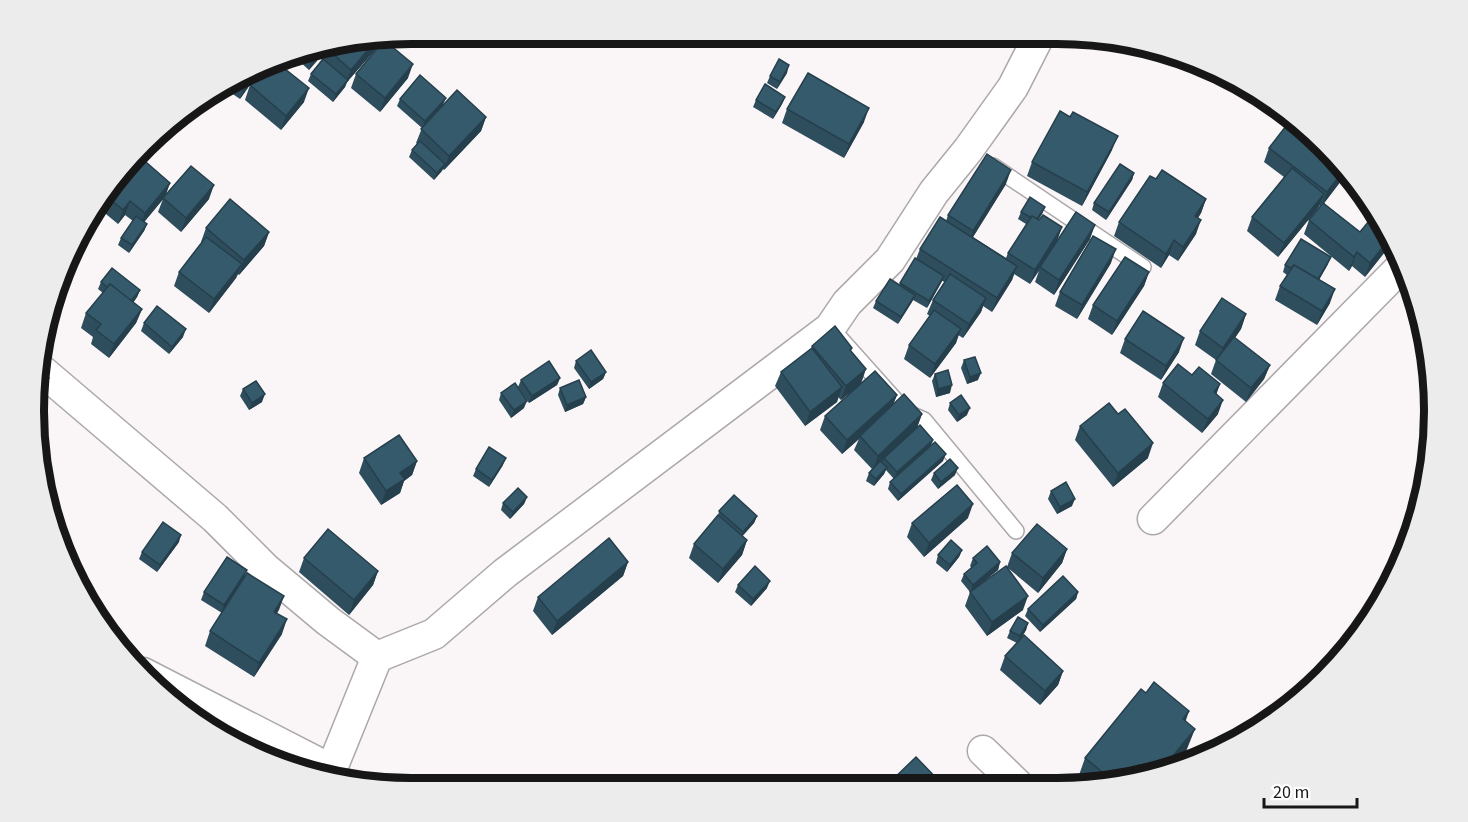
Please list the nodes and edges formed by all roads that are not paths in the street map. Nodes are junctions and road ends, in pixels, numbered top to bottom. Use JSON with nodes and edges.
{"nodes":[{"id":1,"x":1035,"y":44,"type":"edge"},
{"id":2,"x":968,"y":150,"type":"junction"},
{"id":3,"x":1143,"y":267,"type":"edge"},
{"id":4,"x":1397,"y":271,"type":"edge"},
{"id":5,"x":830,"y":328,"type":"junction"},
{"id":6,"x":46,"y":374,"type":"edge"},
{"id":7,"x":1153,"y":519,"type":"dead end"},
{"id":8,"x":1016,"y":531,"type":"dead end"},
{"id":9,"x":377,"y":657,"type":"junction"},
{"id":10,"x":169,"y":687,"type":"edge"},
{"id":11,"x":983,"y":751,"type":"dead end"},
{"id":12,"x":314,"y":765,"type":"edge"},
{"id":13,"x":332,"y":769,"type":"edge"},
{"id":14,"x":1011,"y":778,"type":"edge"}],
"edges":[{"from":1,"to":2,"type":"street"},
{"from":2,"to":3,"type":"lane"},
{"from":2,"to":5,"type":"street"},
{"from":4,"to":7,"type":"street"},
{"from":5,"to":8,"type":"lane"},
{"from":5,"to":9,"type":"street"},
{"from":6,"to":9,"type":"street"},
{"from":9,"to":13,"type":"street"},
{"from":10,"to":12,"type":"street"},
{"from":11,"to":14,"type":"street"}]}
